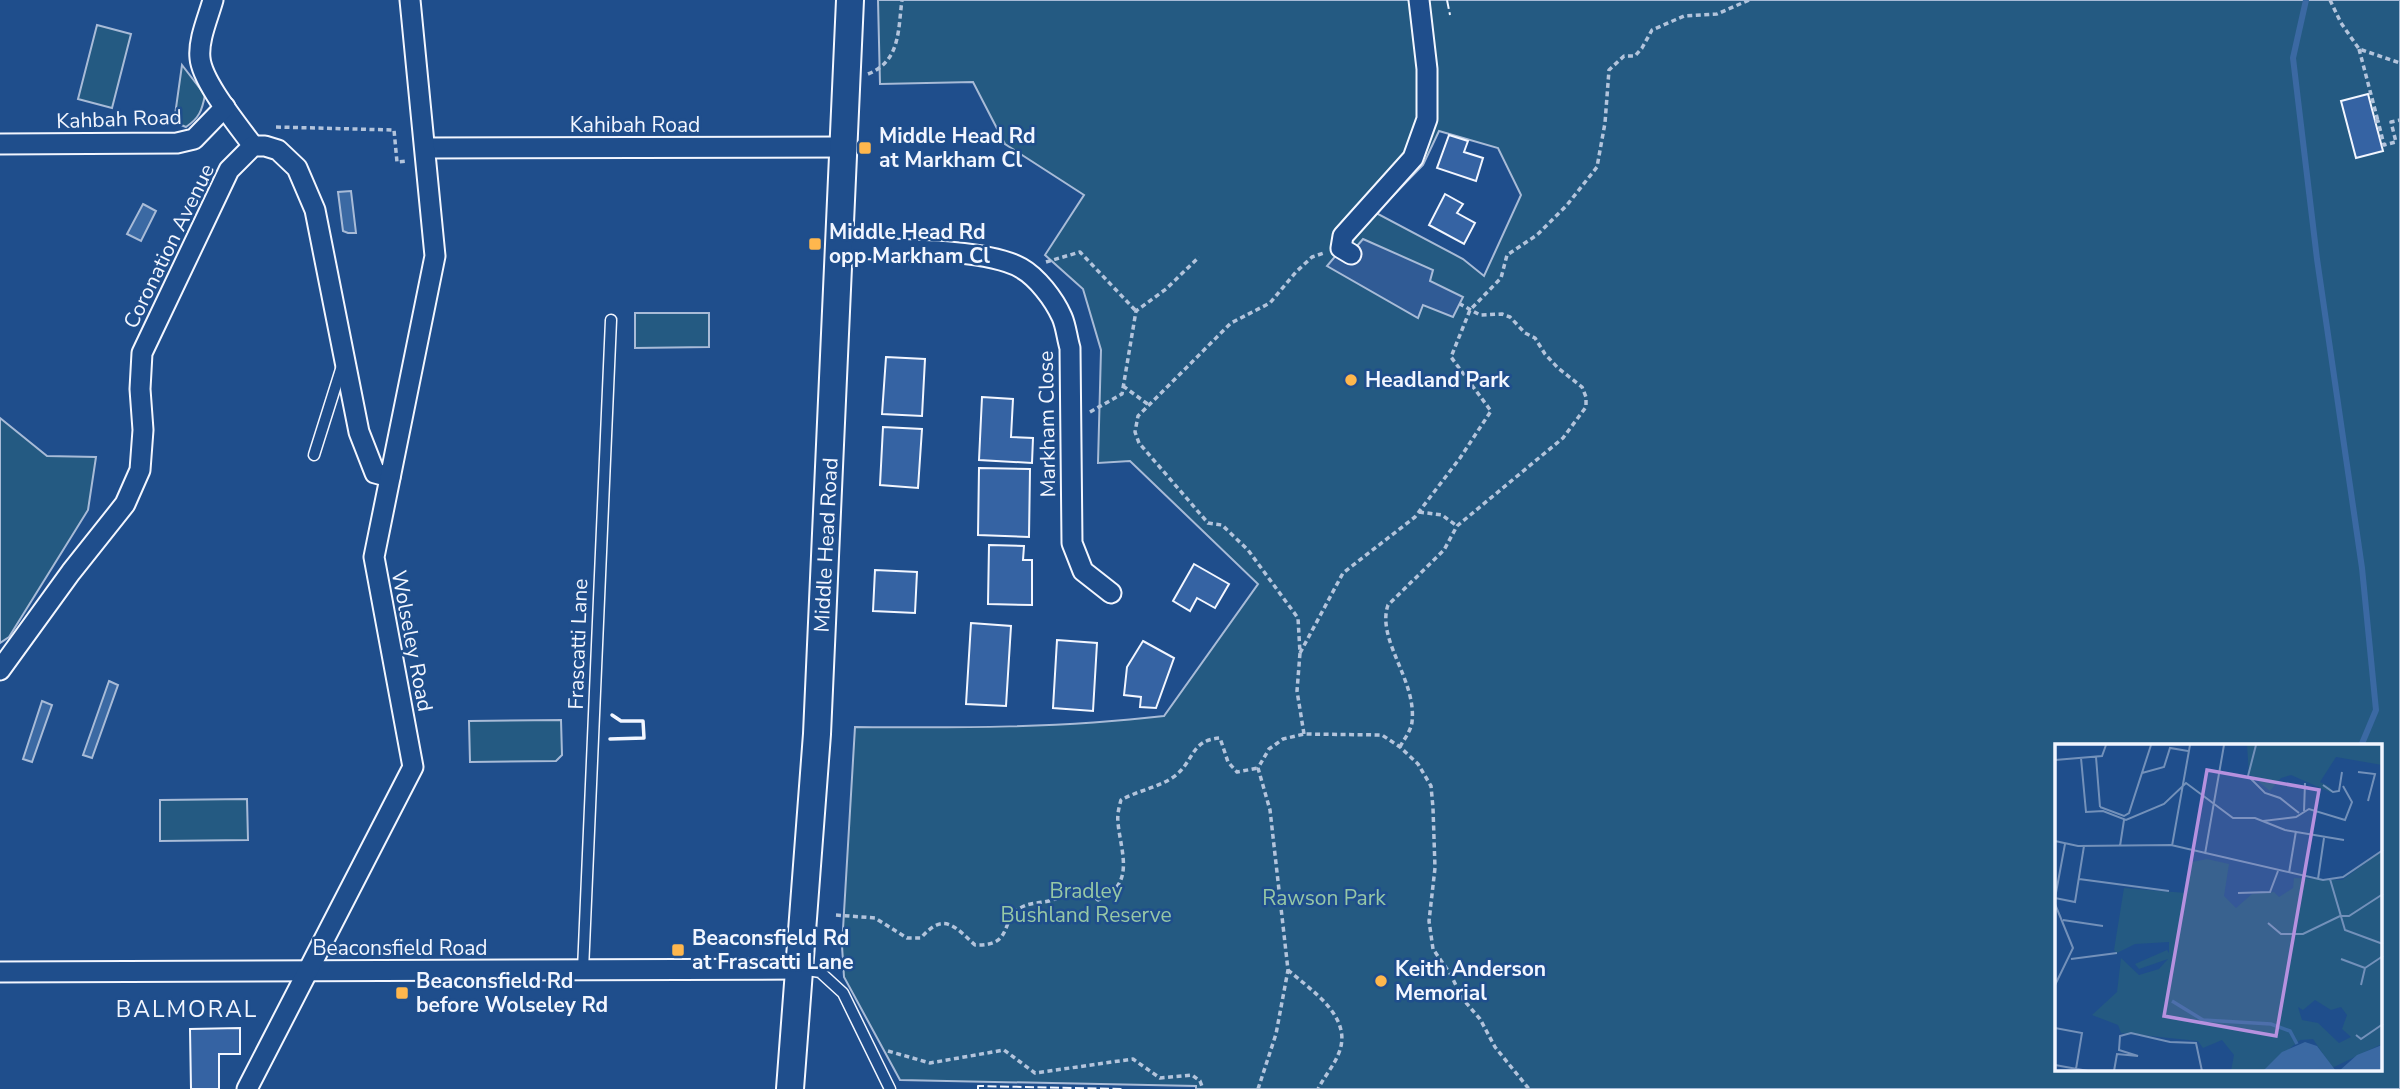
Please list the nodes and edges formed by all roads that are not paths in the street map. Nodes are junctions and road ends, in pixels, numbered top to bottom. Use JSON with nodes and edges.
{"nodes":[{"id":1,"x":213,"y":0,"type":"edge"},
{"id":2,"x":410,"y":0,"type":"edge"},
{"id":3,"x":850,"y":0,"type":"edge"},
{"id":4,"x":1419,"y":0,"type":"edge"},
{"id":5,"x":225,"y":107,"type":"junction"},
{"id":6,"x":0,"y":144,"type":"edge"},
{"id":7,"x":253,"y":146,"type":"junction"},
{"id":8,"x":844,"y":147,"type":"junction"},
{"id":9,"x":426,"y":154,"type":"junction"},
{"id":10,"x":841,"y":248,"type":"junction"},
{"id":11,"x":1346,"y":251,"type":"road end"},
{"id":12,"x":611,"y":320,"type":"dead end"},
{"id":13,"x":345,"y":355,"type":"junction"},
{"id":14,"x":314,"y":455,"type":"dead end"},
{"id":15,"x":390,"y":477,"type":"junction"},
{"id":16,"x":1111,"y":593,"type":"dead end"},
{"id":17,"x":0,"y":670,"type":"edge"},
{"id":18,"x":800,"y":969,"type":"junction"},
{"id":19,"x":583,"y":970,"type":"junction"},
{"id":20,"x":307,"y":971,"type":"junction"},
{"id":21,"x":0,"y":972,"type":"edge"},
{"id":22,"x":247,"y":1089,"type":"edge"},
{"id":23,"x":790,"y":1089,"type":"edge"},
{"id":24,"x":890,"y":1089,"type":"edge"}],
"edges":[{"from":1,"to":5,"type":"street"},
{"from":2,"to":9,"type":"street","name":"Wolseley Road"},
{"from":3,"to":8,"type":"street","name":"Middle Head Road"},
{"from":4,"to":11,"type":"street"},
{"from":5,"to":6,"type":"street","name":"Kahbah Road"},
{"from":5,"to":7,"type":"street"},
{"from":7,"to":13,"type":"street"},
{"from":7,"to":17,"type":"street","name":"Coronation Avenue"},
{"from":8,"to":9,"type":"street","name":"Kahibah Road"},
{"from":8,"to":10,"type":"street","name":"Middle Head Road"},
{"from":9,"to":15,"type":"street","name":"Wolseley Road"},
{"from":10,"to":16,"type":"street","name":"Markham Close"},
{"from":10,"to":18,"type":"street","name":"Middle Head Road"},
{"from":12,"to":19,"type":"lane","name":"Frascatti Lane"},
{"from":13,"to":14,"type":"lane"},
{"from":13,"to":15,"type":"street"},
{"from":15,"to":20,"type":"street","name":"Wolseley Road"},
{"from":18,"to":19,"type":"street","name":"Beaconsfield Road"},
{"from":18,"to":23,"type":"street","name":"Middle Head Road"},
{"from":18,"to":24,"type":"lane"},
{"from":19,"to":20,"type":"street","name":"Beaconsfield Road"},
{"from":20,"to":21,"type":"street","name":"Beaconsfield Road"},
{"from":20,"to":22,"type":"street","name":"Wolseley Road"}]}
